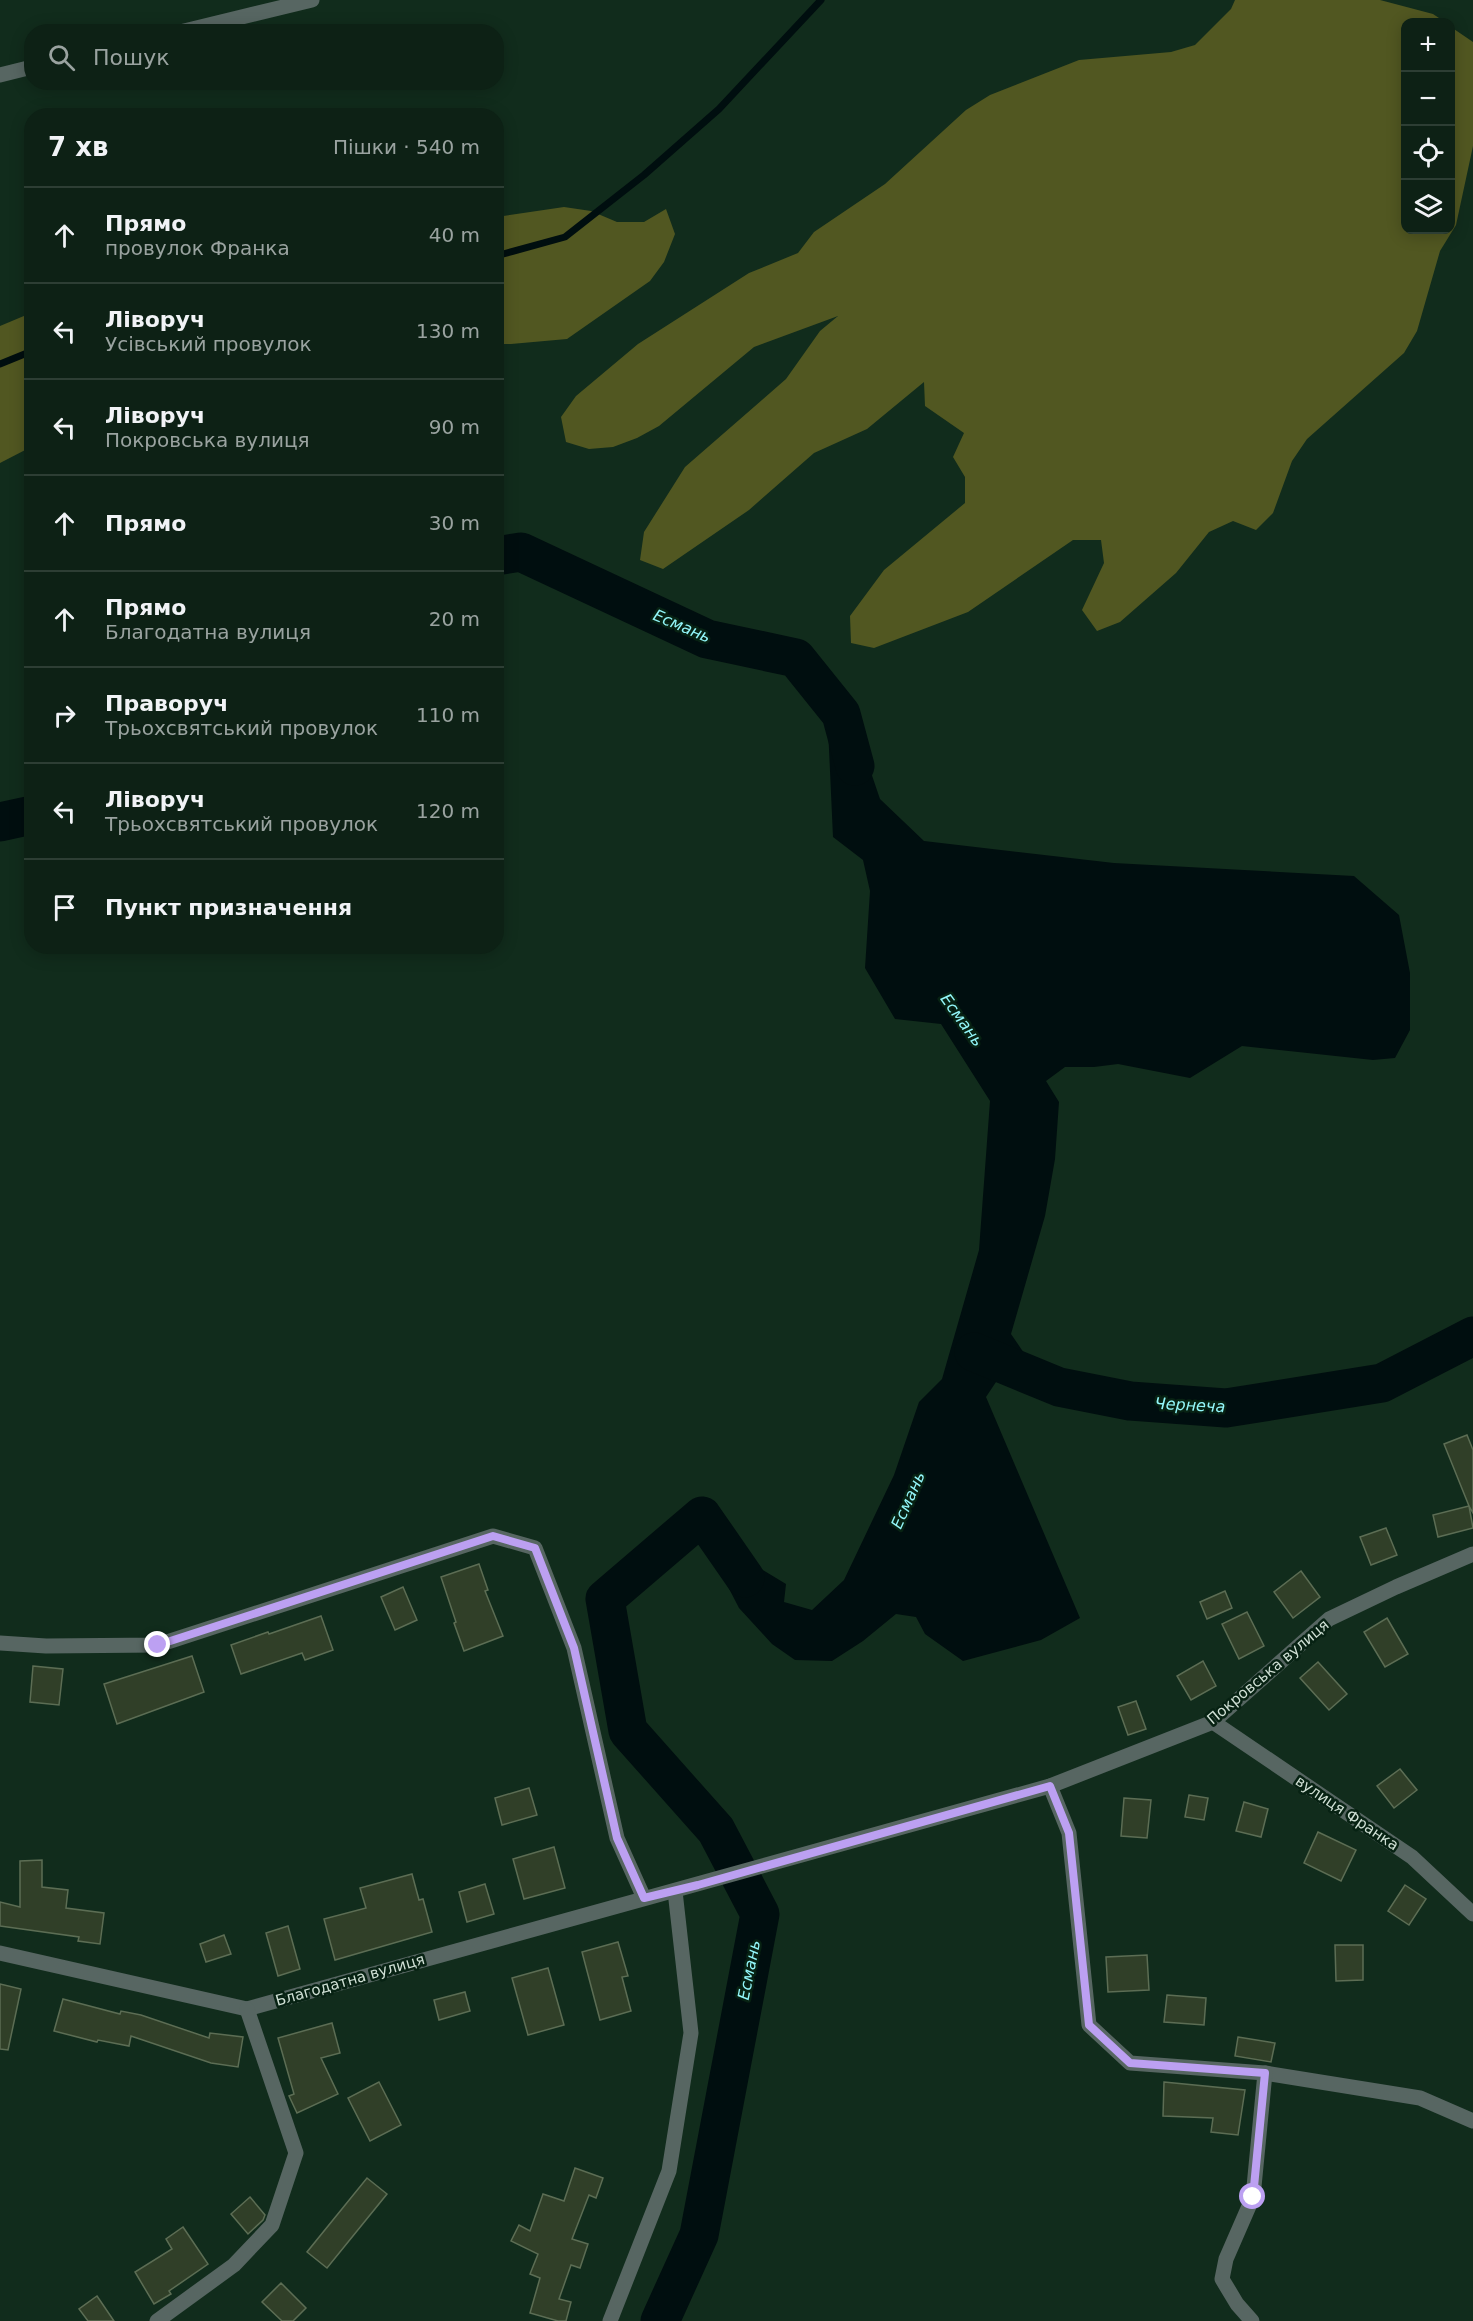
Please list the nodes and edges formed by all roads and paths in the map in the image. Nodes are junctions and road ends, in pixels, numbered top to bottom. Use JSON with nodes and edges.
{"nodes":[{"id":1,"x":312,"y":0,"type":"edge"},
{"id":2,"x":213,"y":24,"type":"edge"},
{"id":3,"x":24,"y":69,"type":"edge"},
{"id":4,"x":0,"y":75,"type":"edge"},
{"id":5,"x":1473,"y":1554,"type":"edge"},
{"id":6,"x":0,"y":1643,"type":"edge"},
{"id":7,"x":1213,"y":1722,"type":"junction"},
{"id":8,"x":1050,"y":1786,"type":"junction"},
{"id":9,"x":698,"y":1885,"type":"joint"},
{"id":10,"x":675,"y":1891,"type":"junction"},
{"id":11,"x":644,"y":1898,"type":"junction"},
{"id":12,"x":1473,"y":1914,"type":"edge"},
{"id":13,"x":0,"y":1953,"type":"edge"},
{"id":14,"x":247,"y":2009,"type":"junction"},
{"id":15,"x":1265,"y":2073,"type":"junction"},
{"id":16,"x":1473,"y":2121,"type":"edge"},
{"id":17,"x":157,"y":2321,"type":"edge"},
{"id":18,"x":610,"y":2321,"type":"edge"},
{"id":19,"x":1252,"y":2321,"type":"edge"}],
"edges":[{"from":1,"to":2,"type":"street"},
{"from":3,"to":4,"type":"street"},
{"from":5,"to":7,"type":"street","name":"Покровська вулиця"},
{"from":6,"to":11,"type":"street"},
{"from":7,"to":8,"type":"street","name":"Покровська вулиця"},
{"from":7,"to":12,"type":"street","name":"вулиця Франка"},
{"from":8,"to":9,"type":"street","name":"Покровська вулиця"},
{"from":8,"to":15,"type":"street"},
{"from":9,"to":10,"type":"street","name":"Благодатна вулиця"},
{"from":10,"to":11,"type":"street","name":"Благодатна вулиця"},
{"from":10,"to":18,"type":"street"},
{"from":11,"to":14,"type":"street","name":"Благодатна вулиця"},
{"from":13,"to":14,"type":"street","name":"Благодатна вулиця"},
{"from":14,"to":17,"type":"street"},
{"from":15,"to":16,"type":"street"},
{"from":15,"to":19,"type":"street"}]}
